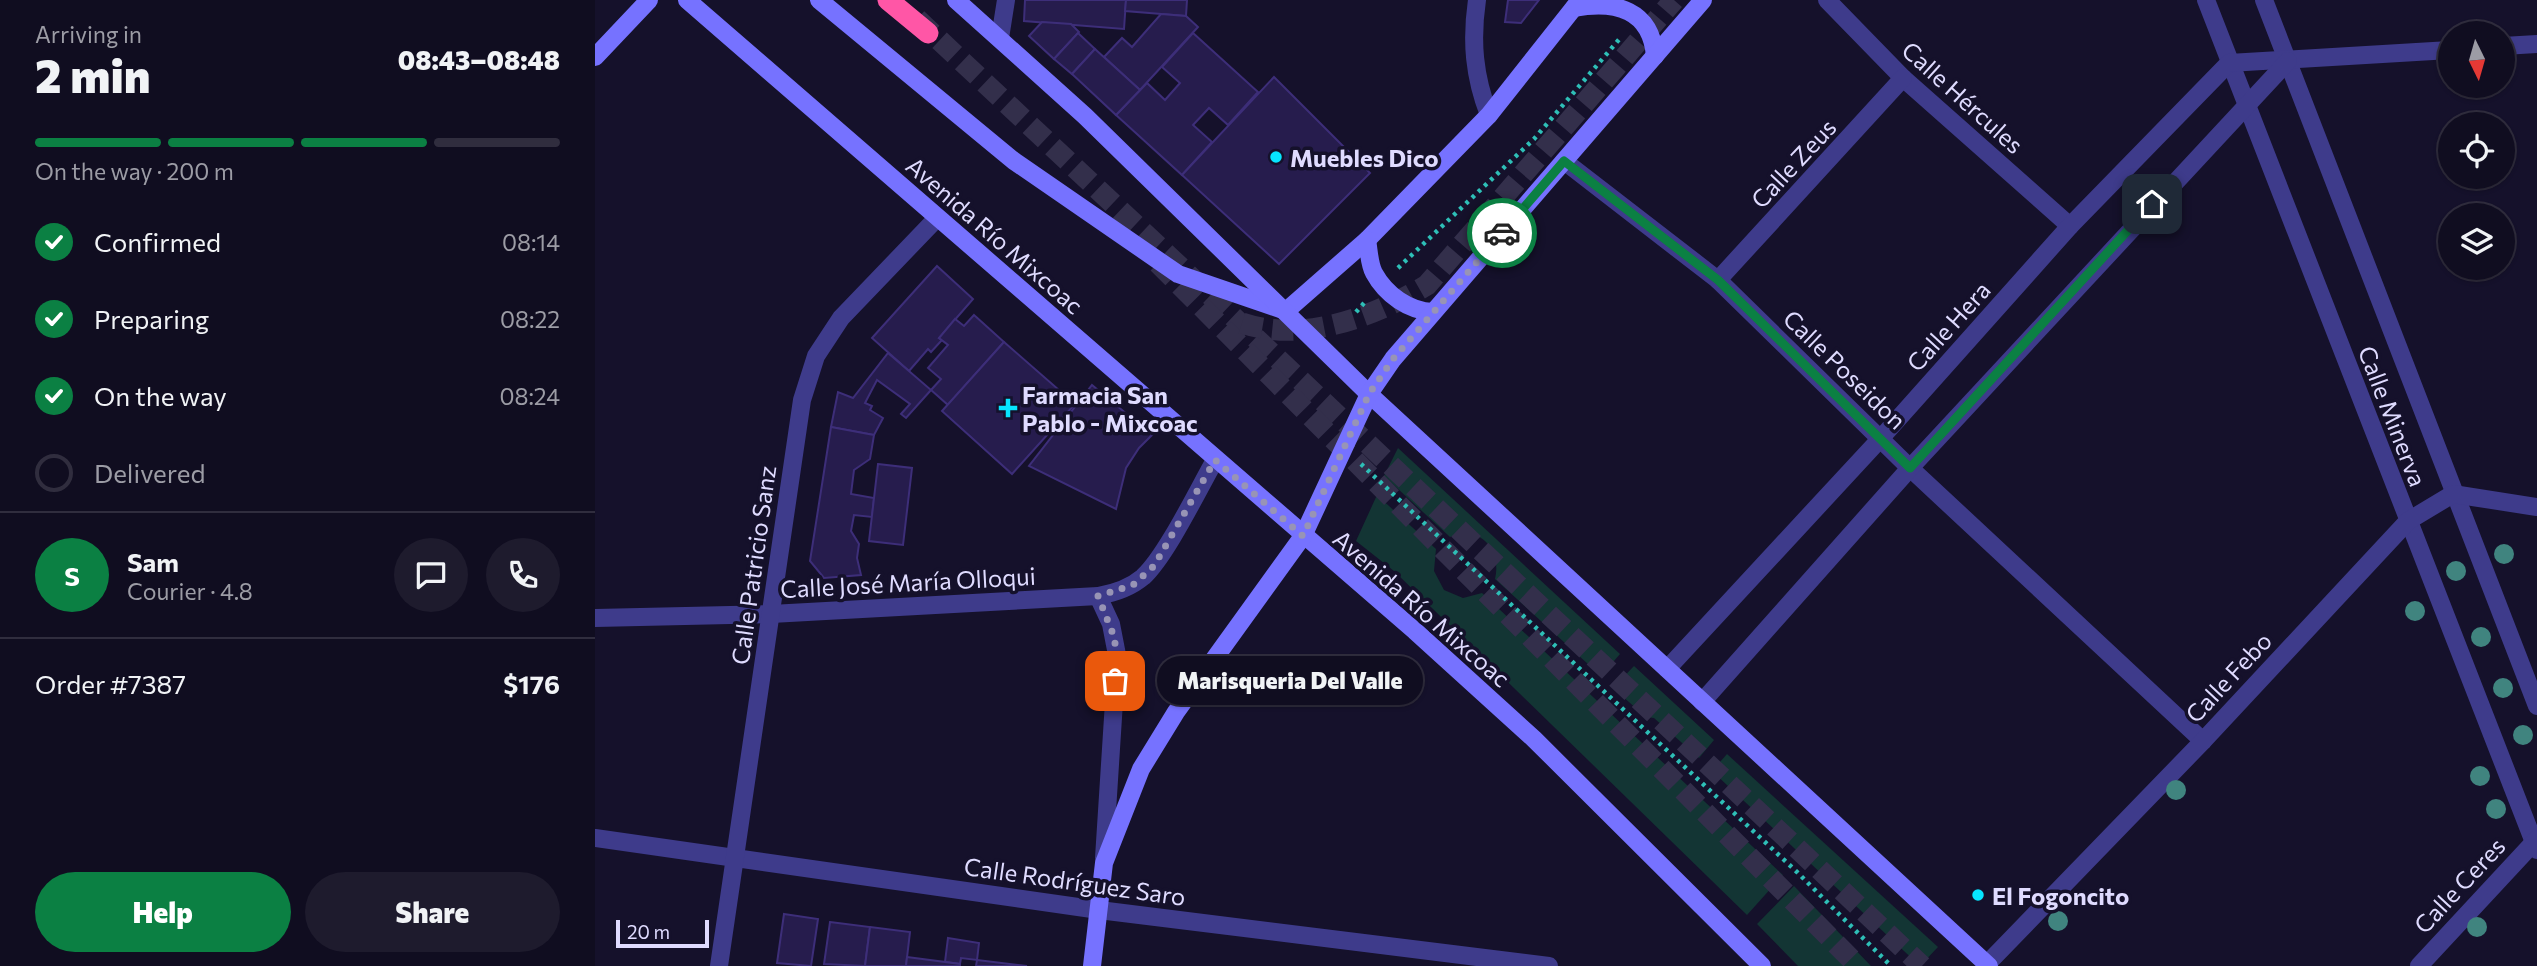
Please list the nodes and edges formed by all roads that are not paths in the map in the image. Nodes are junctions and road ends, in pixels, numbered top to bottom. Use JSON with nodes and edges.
{"nodes":[{"id":1,"x":649,"y":0,"type":"edge"},
{"id":2,"x":687,"y":0,"type":"edge"},
{"id":3,"x":819,"y":0,"type":"edge"},
{"id":4,"x":888,"y":0,"type":"edge"},
{"id":5,"x":956,"y":0,"type":"edge"},
{"id":6,"x":1006,"y":0,"type":"edge"},
{"id":7,"x":1477,"y":0,"type":"edge"},
{"id":8,"x":1703,"y":0,"type":"edge"},
{"id":9,"x":1827,"y":0,"type":"edge"},
{"id":10,"x":2206,"y":0,"type":"edge"},
{"id":11,"x":2264,"y":0,"type":"edge"},
{"id":12,"x":1577,"y":4,"type":"edge"},
{"id":13,"x":928,"y":33,"type":"tunnel mouth"},
{"id":14,"x":1000,"y":38,"type":"junction"},
{"id":15,"x":2537,"y":44,"type":"edge"},
{"id":16,"x":2515,"y":45,"type":"edge"},
{"id":17,"x":2438,"y":51,"type":"edge"},
{"id":18,"x":1655,"y":56,"type":"junction"},
{"id":19,"x":595,"y":57,"type":"edge"},
{"id":20,"x":2288,"y":61,"type":"junction"},
{"id":21,"x":2229,"y":63,"type":"junction"},
{"id":22,"x":1903,"y":78,"type":"junction"},
{"id":23,"x":2245,"y":103,"type":"junction"},
{"id":24,"x":1489,"y":115,"type":"junction"},
{"id":25,"x":1564,"y":161,"type":"junction"},
{"id":26,"x":937,"y":218,"type":"junction"},
{"id":27,"x":2070,"y":226,"type":"junction"},
{"id":28,"x":1367,"y":240,"type":"junction"},
{"id":29,"x":1718,"y":280,"type":"junction"},
{"id":30,"x":1286,"y":311,"type":"junction"},
{"id":31,"x":1433,"y":312,"type":"junction"},
{"id":32,"x":1369,"y":394,"type":"junction"},
{"id":33,"x":1881,"y":438,"type":"junction"},
{"id":34,"x":1215,"y":460,"type":"junction"},
{"id":35,"x":1910,"y":468,"type":"junction"},
{"id":36,"x":2453,"y":494,"type":"junction"},
{"id":37,"x":2537,"y":507,"type":"edge"},
{"id":38,"x":2408,"y":521,"type":"junction"},
{"id":39,"x":1303,"y":536,"type":"junction"},
{"id":40,"x":1098,"y":596,"type":"junction"},
{"id":41,"x":771,"y":614,"type":"junction"},
{"id":42,"x":595,"y":618,"type":"edge"},
{"id":43,"x":1667,"y":669,"type":"junction"},
{"id":44,"x":1702,"y":702,"type":"junction"},
{"id":45,"x":2537,"y":706,"type":"edge"},
{"id":46,"x":2203,"y":741,"type":"junction"},
{"id":47,"x":595,"y":838,"type":"edge"},
{"id":48,"x":2536,"y":843,"type":"edge"},
{"id":49,"x":734,"y":858,"type":"junction"},
{"id":50,"x":1104,"y":863,"type":"junction"},
{"id":51,"x":1099,"y":910,"type":"junction"},
{"id":52,"x":1459,"y":960,"type":"edge"},
{"id":53,"x":1988,"y":965,"type":"edge"},
{"id":54,"x":719,"y":966,"type":"edge"},
{"id":55,"x":1092,"y":966,"type":"edge"},
{"id":56,"x":1549,"y":966,"type":"edge"},
{"id":57,"x":1762,"y":966,"type":"edge"},
{"id":58,"x":2419,"y":966,"type":"edge"}],
"edges":[{"from":1,"to":19,"type":"main road"},
{"from":2,"to":26,"type":"main road","name":"Avenida Río Mixcoac"},
{"from":3,"to":30,"type":"main road"},
{"from":4,"to":13,"type":"highway"},
{"from":5,"to":14,"type":"main road"},
{"from":6,"to":14,"type":"street"},
{"from":7,"to":24,"type":"street"},
{"from":8,"to":18,"type":"main road"},
{"from":9,"to":22,"type":"street","name":"Calle Hércules"},
{"from":10,"to":21,"type":"street","name":"Calle Minerva"},
{"from":11,"to":20,"type":"street","name":"Calle Minerva"},
{"from":12,"to":18,"type":"main road"},
{"from":12,"to":24,"type":"main road"},
{"from":14,"to":30,"type":"main road"},
{"from":15,"to":16,"type":"street"},
{"from":17,"to":20,"type":"street"},
{"from":18,"to":25,"type":"main road"},
{"from":20,"to":21,"type":"street"},
{"from":20,"to":23,"type":"street"},
{"from":20,"to":36,"type":"street","name":"Calle Minerva"},
{"from":21,"to":23,"type":"street","name":"Calle Minerva"},
{"from":21,"to":27,"type":"street","name":"Calle Hera"},
{"from":22,"to":27,"type":"street","name":"Calle Hércules"},
{"from":22,"to":29,"type":"street","name":"Calle Zeus"},
{"from":23,"to":35,"type":"street"},
{"from":23,"to":38,"type":"street","name":"Calle Minerva"},
{"from":24,"to":28,"type":"main road"},
{"from":25,"to":29,"type":"street","name":"Calle Poseidon"},
{"from":25,"to":31,"type":"main road"},
{"from":26,"to":34,"type":"main road","name":"Avenida Río Mixcoac"},
{"from":26,"to":41,"type":"street","name":"Calle Patricio Sanz"},
{"from":27,"to":33,"type":"street","name":"Calle Hera"},
{"from":28,"to":30,"type":"main road"},
{"from":28,"to":31,"type":"main road"},
{"from":29,"to":33,"type":"street","name":"Calle Poseidon"},
{"from":30,"to":32,"type":"main road"},
{"from":31,"to":32,"type":"main road"},
{"from":32,"to":39,"type":"main road"},
{"from":32,"to":43,"type":"main road"},
{"from":33,"to":35,"type":"street","name":"Calle Poseidon"},
{"from":33,"to":43,"type":"street","name":"Calle Hera"},
{"from":34,"to":39,"type":"main road","name":"Avenida Río Mixcoac"},
{"from":34,"to":40,"type":"street","name":"Calle José María Olloqui"},
{"from":35,"to":44,"type":"street"},
{"from":35,"to":46,"type":"street","name":"Calle Poseidon"},
{"from":36,"to":37,"type":"street"},
{"from":36,"to":38,"type":"street","name":"Calle Febo"},
{"from":36,"to":45,"type":"street","name":"Calle Minerva"},
{"from":38,"to":46,"type":"street","name":"Calle Febo"},
{"from":38,"to":48,"type":"street","name":"Calle Minerva"},
{"from":39,"to":50,"type":"main road"},
{"from":39,"to":57,"type":"main road","name":"Avenida Río Mixcoac"},
{"from":40,"to":41,"type":"street","name":"Calle José María Olloqui"},
{"from":40,"to":50,"type":"street"},
{"from":41,"to":42,"type":"street","name":"Calle José María Olloqui"},
{"from":41,"to":49,"type":"street","name":"Calle Patricio Sanz"},
{"from":43,"to":44,"type":"main road"},
{"from":44,"to":53,"type":"main road"},
{"from":46,"to":53,"type":"street","name":"Calle Febo"},
{"from":47,"to":49,"type":"street","name":"Calle Rodríguez Saro"},
{"from":48,"to":58,"type":"street","name":"Calle Ceres"},
{"from":49,"to":51,"type":"street","name":"Calle Rodríguez Saro"},
{"from":49,"to":54,"type":"street","name":"Calle Patricio Sanz"},
{"from":50,"to":51,"type":"main road"},
{"from":51,"to":52,"type":"street","name":"Calle Rodríguez Saro"},
{"from":51,"to":55,"type":"main road"},
{"from":52,"to":56,"type":"street","name":"Calle Rodríguez Saro"}]}
